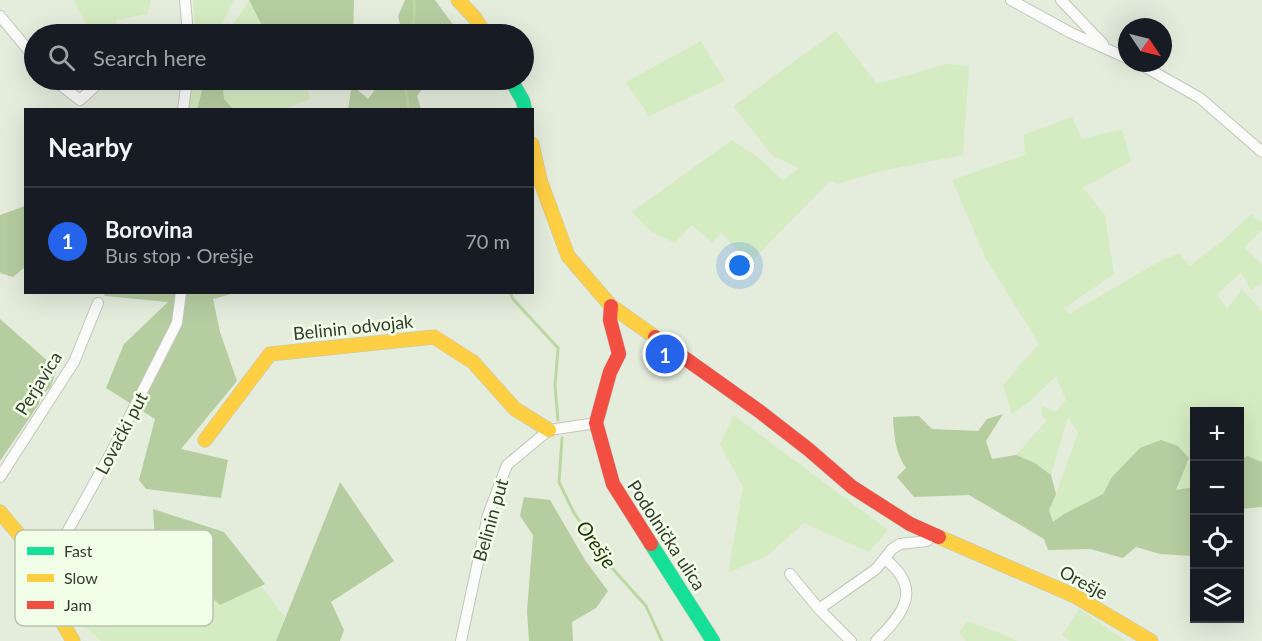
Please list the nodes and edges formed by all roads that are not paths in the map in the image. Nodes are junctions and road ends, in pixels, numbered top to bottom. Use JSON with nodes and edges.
{"nodes":[{"id":1,"x":185,"y":0,"type":"edge"},
{"id":2,"x":458,"y":0,"type":"edge"},
{"id":3,"x":1011,"y":0,"type":"edge"},
{"id":4,"x":1061,"y":0,"type":"edge"},
{"id":5,"x":0,"y":16,"type":"edge"},
{"id":6,"x":187,"y":24,"type":"edge"},
{"id":7,"x":479,"y":24,"type":"edge"},
{"id":8,"x":24,"y":45,"type":"edge"},
{"id":9,"x":1107,"y":49,"type":"junction"},
{"id":10,"x":1118,"y":54,"type":"edge"},
{"id":11,"x":1154,"y":72,"type":"edge"},
{"id":12,"x":67,"y":90,"type":"edge"},
{"id":13,"x":91,"y":90,"type":"edge"},
{"id":14,"x":186,"y":90,"type":"edge"},
{"id":15,"x":517,"y":90,"type":"edge"},
{"id":16,"x":183,"y":108,"type":"edge"},
{"id":17,"x":525,"y":108,"type":"edge"},
{"id":18,"x":1262,"y":152,"type":"edge"},
{"id":19,"x":534,"y":153,"type":"edge"},
{"id":20,"x":181,"y":294,"type":"edge"},
{"id":21,"x":98,"y":303,"type":"dead end"},
{"id":22,"x":611,"y":306,"type":"junction"},
{"id":23,"x":596,"y":423,"type":"junction"},
{"id":24,"x":549,"y":430,"type":"junction"},
{"id":25,"x":205,"y":440,"type":"dead end"},
{"id":26,"x":0,"y":477,"type":"edge"},
{"id":27,"x":0,"y":512,"type":"edge"},
{"id":28,"x":15,"y":530,"type":"edge"},
{"id":29,"x":67,"y":530,"type":"edge"},
{"id":30,"x":933,"y":536,"type":"junction"},
{"id":31,"x":885,"y":559,"type":"junction"},
{"id":32,"x":790,"y":574,"type":"dead end"},
{"id":33,"x":819,"y":609,"type":"junction"},
{"id":34,"x":65,"y":626,"type":"edge"},
{"id":35,"x":73,"y":641,"type":"edge"},
{"id":36,"x":461,"y":641,"type":"edge"},
{"id":37,"x":713,"y":641,"type":"edge"},
{"id":38,"x":851,"y":641,"type":"edge"},
{"id":39,"x":876,"y":641,"type":"edge"},
{"id":40,"x":1151,"y":641,"type":"edge"}],
"edges":[{"from":1,"to":6,"type":"street"},
{"from":2,"to":7,"type":"street"},
{"from":3,"to":9,"type":"street"},
{"from":4,"to":9,"type":"street"},
{"from":5,"to":8,"type":"street"},
{"from":9,"to":10,"type":"street"},
{"from":11,"to":18,"type":"street"},
{"from":12,"to":13,"type":"street"},
{"from":14,"to":16,"type":"street"},
{"from":15,"to":17,"type":"street"},
{"from":19,"to":22,"type":"street","name":"Orešje"},
{"from":20,"to":29,"type":"street","name":"Lovački put"},
{"from":21,"to":26,"type":"street","name":"Perjavica"},
{"from":22,"to":23,"type":"street"},
{"from":22,"to":30,"type":"street","name":"Orešje"},
{"from":23,"to":24,"type":"street"},
{"from":23,"to":37,"type":"street","name":"Podolnička ulica"},
{"from":24,"to":25,"type":"street","name":"Belinin odvojak"},
{"from":24,"to":36,"type":"street","name":"Belinin put"},
{"from":27,"to":28,"type":"street"},
{"from":30,"to":31,"type":"street"},
{"from":30,"to":40,"type":"street","name":"Orešje"},
{"from":31,"to":33,"type":"street"},
{"from":31,"to":39,"type":"street"},
{"from":32,"to":33,"type":"street"},
{"from":33,"to":38,"type":"street"},
{"from":34,"to":35,"type":"street"}]}
